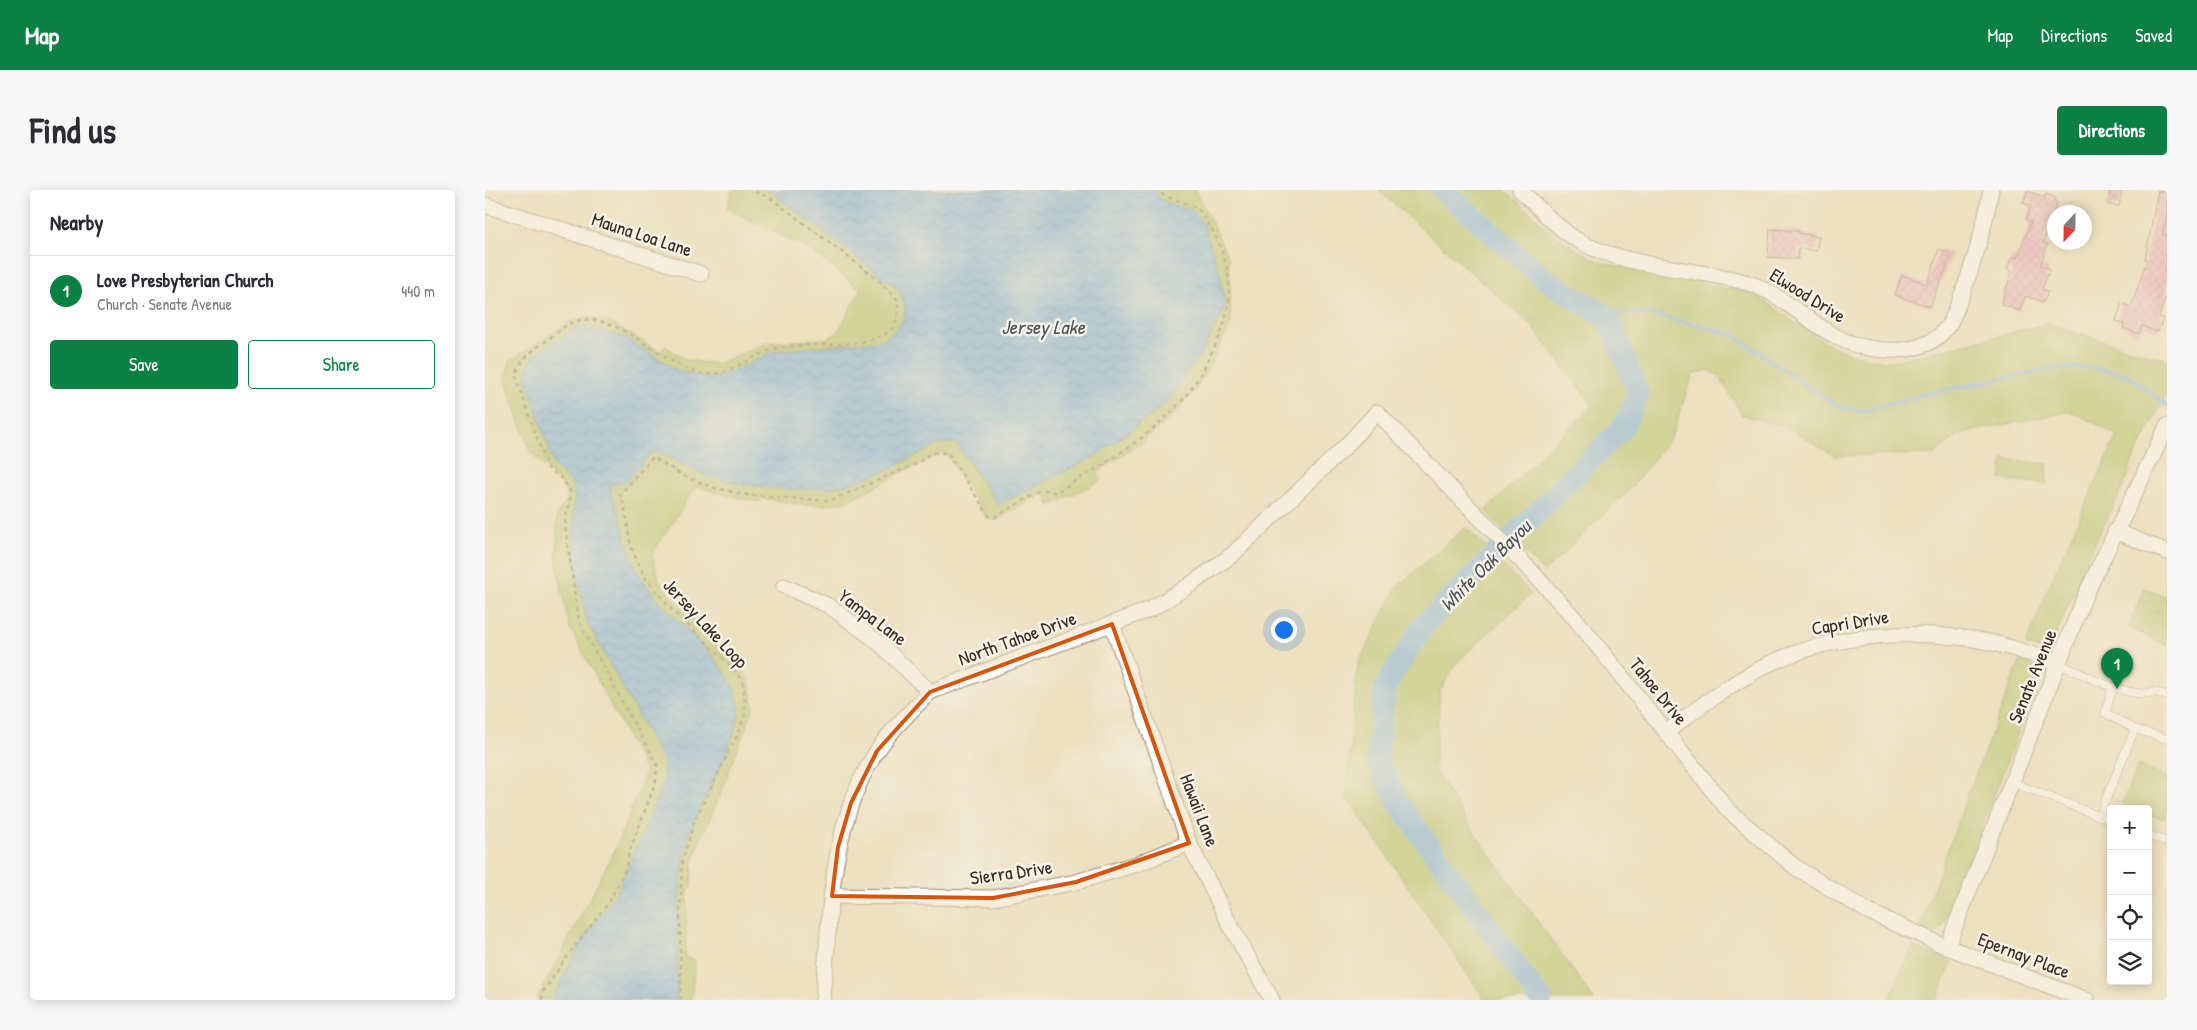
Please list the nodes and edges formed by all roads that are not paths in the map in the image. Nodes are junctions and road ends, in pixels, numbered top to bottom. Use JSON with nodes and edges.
{"nodes":[{"id":1,"x":1520,"y":190,"type":"edge"},
{"id":2,"x":1991,"y":190,"type":"edge"},
{"id":3,"x":485,"y":205,"type":"edge"},
{"id":4,"x":701,"y":274,"type":"dead end"},
{"id":5,"x":1377,"y":412,"type":"joint"},
{"id":6,"x":2166,"y":428,"type":"edge"},
{"id":7,"x":2115,"y":531,"type":"junction"},
{"id":8,"x":2167,"y":552,"type":"edge"},
{"id":9,"x":784,"y":586,"type":"dead end"},
{"id":10,"x":1112,"y":624,"type":"junction"},
{"id":11,"x":2059,"y":664,"type":"junction"},
{"id":12,"x":2113,"y":687,"type":"junction"},
{"id":13,"x":930,"y":692,"type":"junction"},
{"id":14,"x":2167,"y":696,"type":"edge"},
{"id":15,"x":2135,"y":729,"type":"junction"},
{"id":16,"x":1666,"y":732,"type":"junction"},
{"id":17,"x":2167,"y":739,"type":"edge"},
{"id":18,"x":2011,"y":782,"type":"junction"},
{"id":19,"x":2099,"y":816,"type":"junction"},
{"id":20,"x":2107,"y":819,"type":"edge"},
{"id":21,"x":2152,"y":836,"type":"edge"},
{"id":22,"x":1189,"y":842,"type":"junction"},
{"id":23,"x":2167,"y":842,"type":"edge"},
{"id":24,"x":832,"y":896,"type":"junction"},
{"id":25,"x":1947,"y":947,"type":"junction"},
{"id":26,"x":823,"y":1000,"type":"edge"},
{"id":27,"x":1272,"y":1000,"type":"edge"},
{"id":28,"x":2087,"y":1000,"type":"edge"}],
"edges":[{"from":1,"to":2,"type":"street","name":"Elwood Drive"},
{"from":3,"to":4,"type":"street","name":"Mauna Loa Lane"},
{"from":5,"to":10,"type":"street","name":"North Tahoe Drive"},
{"from":5,"to":16,"type":"street","name":"Tahoe Drive"},
{"from":6,"to":7,"type":"street","name":"Senate Avenue"},
{"from":7,"to":8,"type":"street"},
{"from":7,"to":11,"type":"street","name":"Senate Avenue"},
{"from":9,"to":13,"type":"street","name":"Yampa Lane"},
{"from":10,"to":13,"type":"street","name":"North Tahoe Drive"},
{"from":10,"to":22,"type":"street","name":"Hawaii Lane"},
{"from":11,"to":12,"type":"lane"},
{"from":11,"to":16,"type":"street","name":"Capri Drive"},
{"from":11,"to":18,"type":"street","name":"Senate Avenue"},
{"from":12,"to":14,"type":"lane"},
{"from":12,"to":15,"type":"lane"},
{"from":13,"to":24,"type":"street","name":"North Tahoe Drive"},
{"from":15,"to":17,"type":"lane"},
{"from":15,"to":19,"type":"lane"},
{"from":16,"to":25,"type":"street","name":"Tahoe Drive"},
{"from":18,"to":19,"type":"lane"},
{"from":18,"to":25,"type":"street","name":"Senate Avenue"},
{"from":19,"to":20,"type":"lane"},
{"from":21,"to":23,"type":"lane"},
{"from":22,"to":24,"type":"street","name":"Sierra Drive"},
{"from":22,"to":27,"type":"street","name":"Hawaii Lane"},
{"from":24,"to":26,"type":"street","name":"North Tahoe Drive"},
{"from":25,"to":28,"type":"street","name":"Epernay Place"}]}
